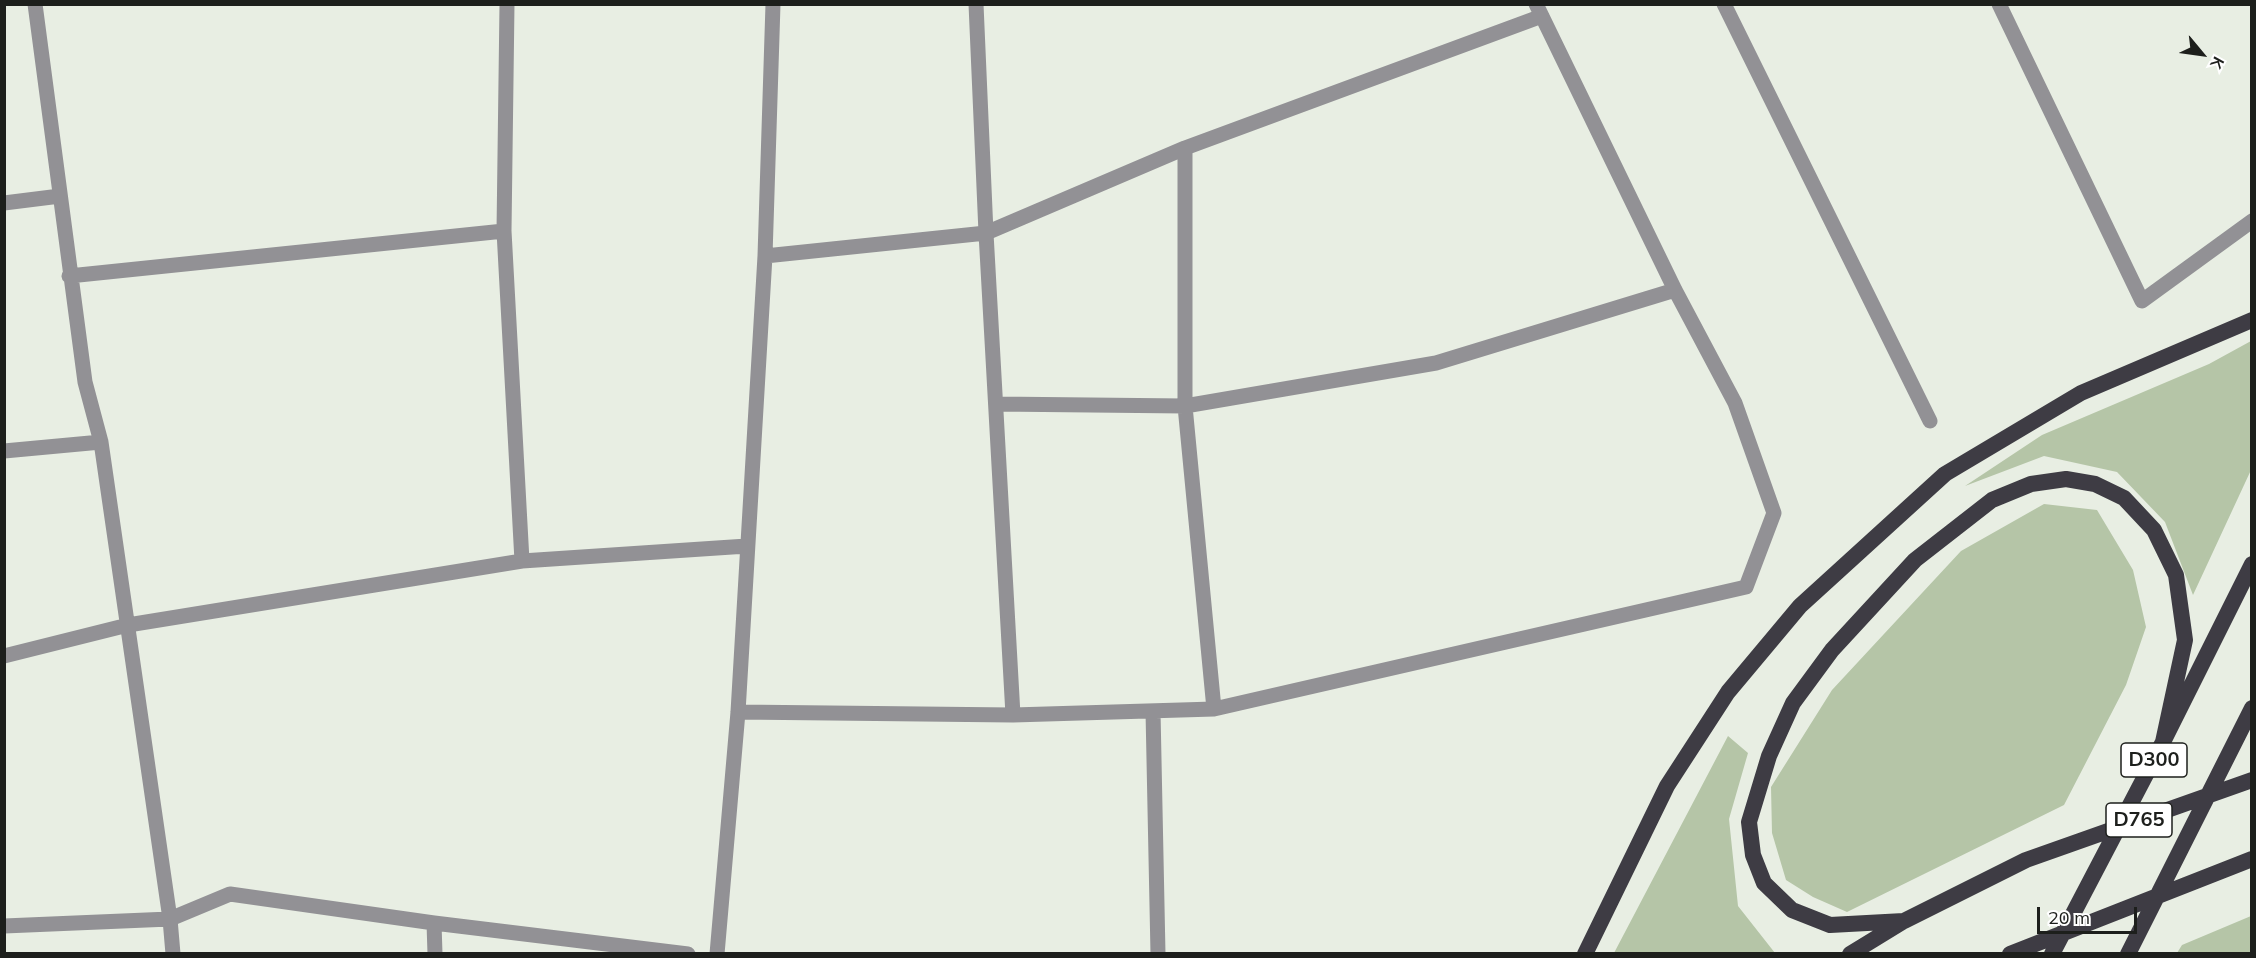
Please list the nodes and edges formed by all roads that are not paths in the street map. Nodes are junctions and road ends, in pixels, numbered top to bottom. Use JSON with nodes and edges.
{"nodes":[{"id":1,"x":34,"y":4,"type":"edge"},
{"id":2,"x":507,"y":4,"type":"edge"},
{"id":3,"x":773,"y":4,"type":"edge"},
{"id":4,"x":976,"y":4,"type":"edge"},
{"id":5,"x":1725,"y":4,"type":"edge"},
{"id":6,"x":2004,"y":9,"type":"edge"},
{"id":7,"x":1539,"y":10,"type":"edge"},
{"id":8,"x":1185,"y":147,"type":"junction"},
{"id":9,"x":60,"y":196,"type":"junction"},
{"id":10,"x":4,"y":203,"type":"edge"},
{"id":11,"x":2252,"y":221,"type":"edge"},
{"id":12,"x":504,"y":231,"type":"junction"},
{"id":13,"x":986,"y":233,"type":"junction"},
{"id":14,"x":765,"y":256,"type":"junction"},
{"id":15,"x":69,"y":276,"type":"junction"},
{"id":16,"x":1675,"y":290,"type":"junction"},
{"id":17,"x":2252,"y":320,"type":"edge"},
{"id":18,"x":996,"y":404,"type":"junction"},
{"id":19,"x":1185,"y":406,"type":"junction"},
{"id":20,"x":1930,"y":421,"type":"dead end"},
{"id":21,"x":101,"y":442,"type":"junction"},
{"id":22,"x":4,"y":451,"type":"edge"},
{"id":23,"x":747,"y":546,"type":"junction"},
{"id":24,"x":522,"y":561,"type":"junction"},
{"id":25,"x":2252,"y":564,"type":"edge"},
{"id":26,"x":128,"y":625,"type":"junction"},
{"id":27,"x":4,"y":656,"type":"edge"},
{"id":28,"x":1214,"y":709,"type":"junction"},
{"id":29,"x":1153,"y":711,"type":"junction"},
{"id":30,"x":2250,"y":711,"type":"edge"},
{"id":31,"x":738,"y":712,"type":"junction"},
{"id":32,"x":1013,"y":715,"type":"junction"},
{"id":33,"x":2163,"y":742,"type":"junction"},
{"id":34,"x":2252,"y":780,"type":"edge"},
{"id":35,"x":2252,"y":859,"type":"edge"},
{"id":36,"x":170,"y":919,"type":"junction"},
{"id":37,"x":1904,"y":921,"type":"junction"},
{"id":38,"x":435,"y":923,"type":"junction"},
{"id":39,"x":4,"y":926,"type":"edge"},
{"id":40,"x":173,"y":954,"type":"edge"},
{"id":41,"x":435,"y":954,"type":"edge"},
{"id":42,"x":688,"y":954,"type":"edge"},
{"id":43,"x":717,"y":954,"type":"edge"},
{"id":44,"x":1158,"y":954,"type":"edge"},
{"id":45,"x":1585,"y":954,"type":"edge"},
{"id":46,"x":1850,"y":954,"type":"edge"},
{"id":47,"x":2010,"y":954,"type":"edge"},
{"id":48,"x":2052,"y":954,"type":"edge"},
{"id":49,"x":2128,"y":954,"type":"edge"}],
"edges":[{"from":1,"to":9,"type":"street"},
{"from":2,"to":12,"type":"street"},
{"from":3,"to":14,"type":"street"},
{"from":4,"to":13,"type":"street"},
{"from":5,"to":20,"type":"street"},
{"from":6,"to":11,"type":"street"},
{"from":7,"to":8,"type":"street"},
{"from":7,"to":16,"type":"street"},
{"from":8,"to":13,"type":"street"},
{"from":8,"to":19,"type":"street"},
{"from":9,"to":10,"type":"street"},
{"from":9,"to":15,"type":"street"},
{"from":12,"to":15,"type":"street"},
{"from":12,"to":24,"type":"street"},
{"from":13,"to":14,"type":"street"},
{"from":13,"to":18,"type":"street"},
{"from":14,"to":23,"type":"street"},
{"from":15,"to":21,"type":"street"},
{"from":16,"to":19,"type":"street"},
{"from":16,"to":28,"type":"street"},
{"from":17,"to":45,"type":"highway"},
{"from":18,"to":19,"type":"street"},
{"from":18,"to":32,"type":"street"},
{"from":19,"to":28,"type":"street"},
{"from":21,"to":22,"type":"street"},
{"from":21,"to":26,"type":"street"},
{"from":23,"to":24,"type":"street"},
{"from":23,"to":31,"type":"street"},
{"from":24,"to":26,"type":"street"},
{"from":25,"to":33,"type":"highway","number":"D300"},
{"from":26,"to":27,"type":"street"},
{"from":26,"to":36,"type":"street"},
{"from":28,"to":29,"type":"street"},
{"from":29,"to":32,"type":"street"},
{"from":29,"to":44,"type":"street"},
{"from":30,"to":49,"type":"highway","number":"D300"},
{"from":31,"to":32,"type":"street"},
{"from":31,"to":43,"type":"street"},
{"from":33,"to":37,"type":"highway"},
{"from":33,"to":48,"type":"highway","number":"D300"},
{"from":34,"to":37,"type":"highway","number":"D765"},
{"from":35,"to":47,"type":"highway"},
{"from":36,"to":38,"type":"street"},
{"from":36,"to":39,"type":"street"},
{"from":36,"to":40,"type":"street"},
{"from":37,"to":46,"type":"highway","number":"D765"},
{"from":38,"to":41,"type":"street"},
{"from":38,"to":42,"type":"street"}]}
